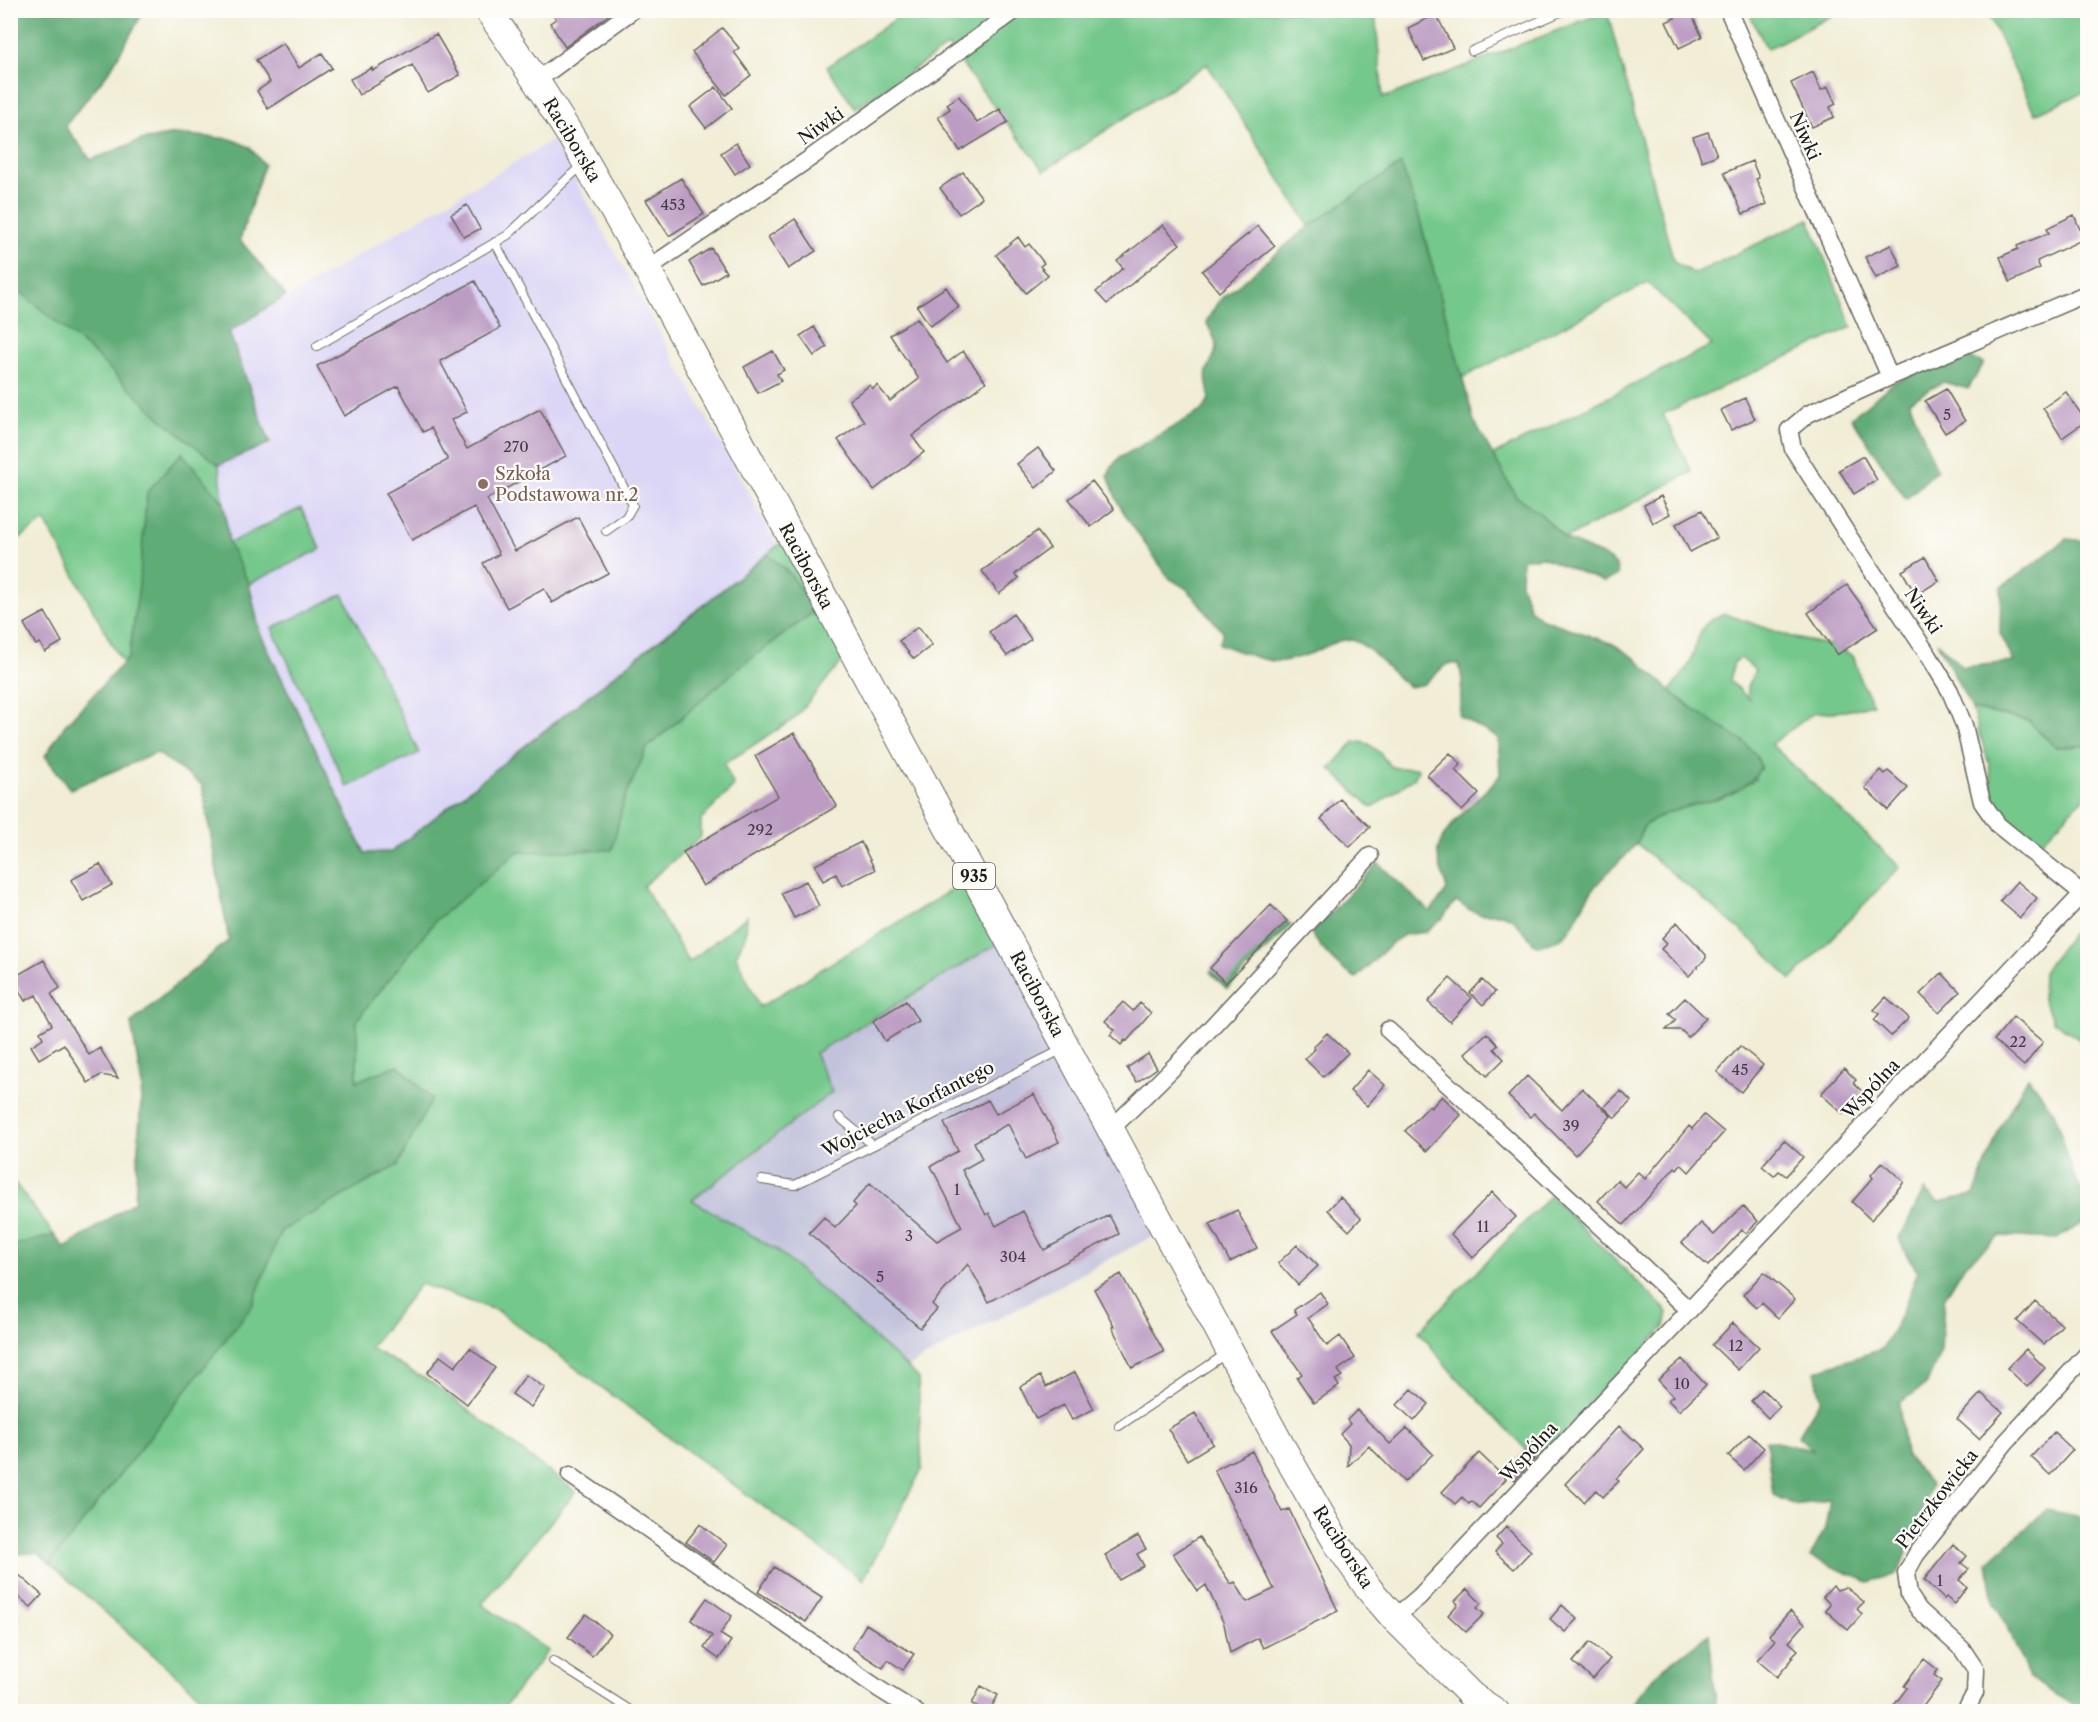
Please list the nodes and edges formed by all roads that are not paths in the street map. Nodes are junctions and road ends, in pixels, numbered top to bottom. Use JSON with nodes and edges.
{"nodes":[{"id":1,"x":488,"y":10,"type":"edge"},
{"id":2,"x":633,"y":10,"type":"edge"},
{"id":3,"x":1016,"y":10,"type":"edge"},
{"id":4,"x":1565,"y":10,"type":"edge"},
{"id":5,"x":1728,"y":10,"type":"edge"},
{"id":6,"x":1472,"y":51,"type":"dead end"},
{"id":7,"x":536,"y":81,"type":"junction"},
{"id":8,"x":586,"y":162,"type":"junction"},
{"id":9,"x":495,"y":242,"type":"junction"},
{"id":10,"x":647,"y":269,"type":"junction"},
{"id":11,"x":2088,"y":292,"type":"edge"},
{"id":12,"x":317,"y":346,"type":"dead end"},
{"id":13,"x":1890,"y":377,"type":"junction"},
{"id":14,"x":606,"y":531,"type":"dead end"},
{"id":15,"x":1370,"y":856,"type":"dead end"},
{"id":16,"x":2085,"y":896,"type":"edge"},
{"id":17,"x":1388,"y":1030,"type":"dead end"},
{"id":18,"x":1066,"y":1047,"type":"junction"},
{"id":19,"x":839,"y":1117,"type":"dead end"},
{"id":20,"x":1110,"y":1130,"type":"junction"},
{"id":21,"x":873,"y":1145,"type":"junction"},
{"id":22,"x":762,"y":1180,"type":"dead end"},
{"id":23,"x":1689,"y":1310,"type":"junction"},
{"id":24,"x":1230,"y":1351,"type":"junction"},
{"id":25,"x":2088,"y":1353,"type":"edge"},
{"id":26,"x":1119,"y":1426,"type":"dead end"},
{"id":27,"x":570,"y":1475,"type":"dead end"},
{"id":28,"x":1394,"y":1618,"type":"junction"},
{"id":29,"x":553,"y":1661,"type":"dead end"},
{"id":30,"x":633,"y":1712,"type":"edge"},
{"id":31,"x":916,"y":1712,"type":"edge"},
{"id":32,"x":1496,"y":1712,"type":"edge"},
{"id":33,"x":1965,"y":1712,"type":"edge"}],
"edges":[{"from":1,"to":7,"type":"main road","name":"Raciborska","number":"935"},
{"from":2,"to":7,"type":"street"},
{"from":3,"to":10,"type":"street","name":"Niwki"},
{"from":4,"to":6,"type":"lane"},
{"from":5,"to":13,"type":"street","name":"Niwki"},
{"from":7,"to":8,"type":"main road","name":"Raciborska","number":"935"},
{"from":8,"to":9,"type":"lane"},
{"from":8,"to":10,"type":"main road","name":"Raciborska","number":"935"},
{"from":9,"to":12,"type":"lane"},
{"from":9,"to":14,"type":"lane"},
{"from":10,"to":18,"type":"main road","name":"Raciborska","number":"935"},
{"from":11,"to":13,"type":"street","name":"Niwki"},
{"from":13,"to":16,"type":"street","name":"Niwki"},
{"from":15,"to":20,"type":"street"},
{"from":16,"to":23,"type":"street","name":"Wspólna"},
{"from":17,"to":23,"type":"street"},
{"from":18,"to":20,"type":"main road","name":"Raciborska","number":"935"},
{"from":18,"to":21,"type":"lane","name":"Wojciecha Korfantego"},
{"from":19,"to":21,"type":"lane"},
{"from":20,"to":24,"type":"main road","name":"Raciborska","number":"935"},
{"from":21,"to":22,"type":"lane","name":"Wojciecha Korfantego"},
{"from":23,"to":28,"type":"street","name":"Wspólna"},
{"from":24,"to":26,"type":"lane"},
{"from":24,"to":28,"type":"main road","name":"Raciborska","number":"935"},
{"from":25,"to":33,"type":"street","name":"Pietrzkowicka"},
{"from":27,"to":31,"type":"street"},
{"from":28,"to":32,"type":"main road","name":"Raciborska","number":"935"},
{"from":29,"to":30,"type":"lane"}]}
